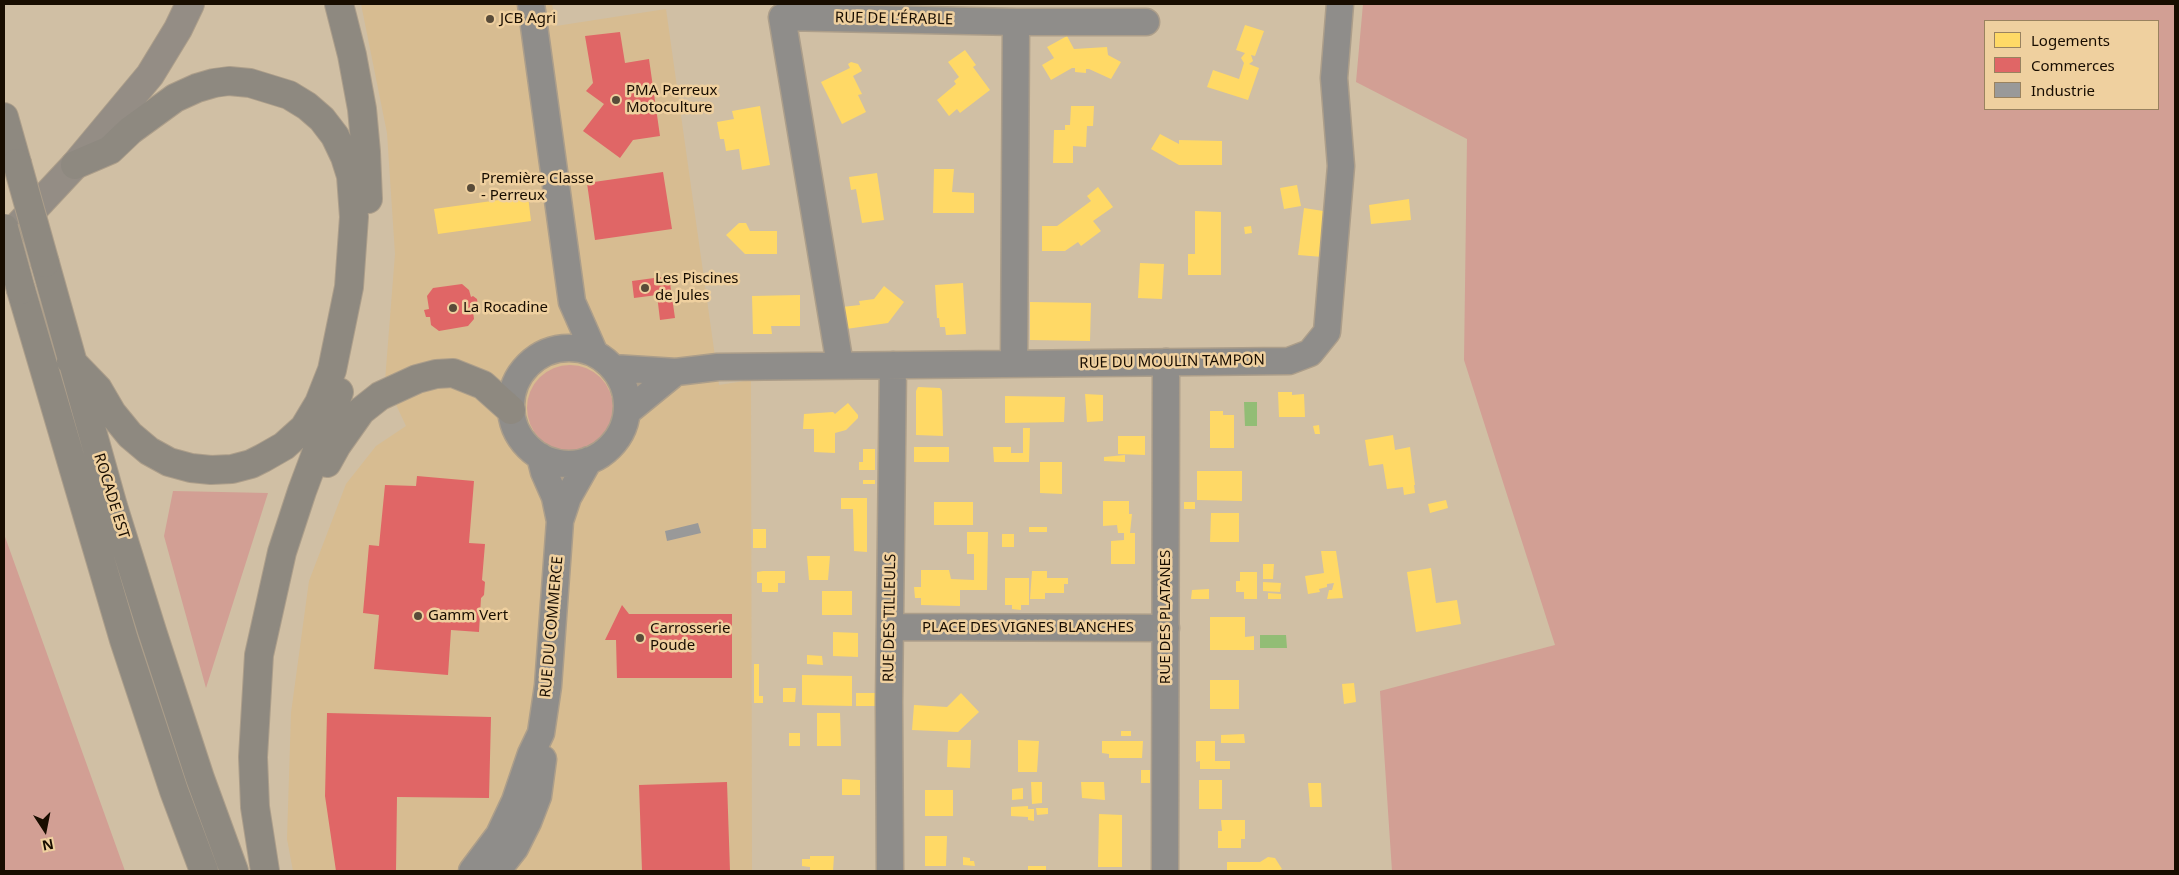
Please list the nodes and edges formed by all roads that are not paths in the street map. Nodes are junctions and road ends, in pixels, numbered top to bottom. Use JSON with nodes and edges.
{"nodes":[{"id":1,"x":190,"y":4,"type":"edge"},
{"id":2,"x":339,"y":4,"type":"edge"},
{"id":3,"x":531,"y":4,"type":"edge"},
{"id":4,"x":1340,"y":4,"type":"edge"},
{"id":5,"x":1016,"y":22,"type":"junction"},
{"id":6,"x":1146,"y":22,"type":"dead end"},
{"id":7,"x":4,"y":116,"type":"edge"},
{"id":8,"x":75,"y":165,"type":"junction"},
{"id":9,"x":4,"y":228,"type":"edge"},
{"id":10,"x":4,"y":240,"type":"edge"},
{"id":11,"x":11,"y":296,"type":"edge"},
{"id":12,"x":572,"y":302,"type":"junction"},
{"id":13,"x":552,"y":350,"type":"junction"},
{"id":14,"x":71,"y":361,"type":"junction"},
{"id":15,"x":604,"y":361,"type":"junction"},
{"id":16,"x":1166,"y":362,"type":"junction"},
{"id":17,"x":1014,"y":364,"type":"junction"},
{"id":18,"x":840,"y":365,"type":"junction"},
{"id":19,"x":894,"y":365,"type":"junction"},
{"id":20,"x":676,"y":372,"type":"junction"},
{"id":21,"x":511,"y":410,"type":"junction"},
{"id":22,"x":627,"y":412,"type":"junction"},
{"id":23,"x":540,"y":456,"type":"junction"},
{"id":24,"x":589,"y":460,"type":"junction"},
{"id":25,"x":302,"y":491,"type":"junction"},
{"id":26,"x":560,"y":521,"type":"junction"},
{"id":27,"x":890,"y":627,"type":"junction"},
{"id":28,"x":1166,"y":628,"type":"junction"},
{"id":29,"x":541,"y":733,"type":"junction"},
{"id":30,"x":204,"y":871,"type":"edge"},
{"id":31,"x":234,"y":871,"type":"edge"},
{"id":32,"x":265,"y":871,"type":"edge"},
{"id":33,"x":472,"y":871,"type":"edge"},
{"id":34,"x":497,"y":871,"type":"edge"},
{"id":35,"x":890,"y":871,"type":"edge"},
{"id":36,"x":1166,"y":871,"type":"edge"}],
"edges":[{"from":1,"to":8,"type":"main road"},
{"from":2,"to":25,"type":"highway"},
{"from":3,"to":12,"type":"street"},
{"from":4,"to":16,"type":"street","name":"RUE DU MOULIN TAMPON"},
{"from":5,"to":6,"type":"street"},
{"from":5,"to":17,"type":"street"},
{"from":5,"to":18,"type":"street","name":"RUE DE L’ÉRABLE"},
{"from":7,"to":14,"type":"highway","name":"ROCADE EST","bridge":true},
{"from":8,"to":10,"type":"main road"},
{"from":8,"to":14,"type":"highway"},
{"from":9,"to":11,"type":"highway","name":"ROCADE EST","bridge":true},
{"from":11,"to":30,"type":"highway","name":"ROCADE EST"},
{"from":12,"to":13,"type":"street"},
{"from":12,"to":15,"type":"street"},
{"from":13,"to":15,"type":"street"},
{"from":13,"to":21,"type":"street"},
{"from":14,"to":31,"type":"highway","name":"ROCADE EST"},
{"from":15,"to":20,"type":"street","name":"RUE DU MOULIN TAMPON"},
{"from":15,"to":22,"type":"street"},
{"from":16,"to":17,"type":"street","name":"RUE DU MOULIN TAMPON"},
{"from":16,"to":28,"type":"street","name":"RUE DES PLATANES"},
{"from":17,"to":19,"type":"street","name":"RUE DU MOULIN TAMPON"},
{"from":18,"to":19,"type":"street","name":"RUE DU MOULIN TAMPON"},
{"from":18,"to":20,"type":"street","name":"RUE DU MOULIN TAMPON"},
{"from":19,"to":27,"type":"street","name":"RUE DES TILLEULS"},
{"from":20,"to":22,"type":"street"},
{"from":21,"to":23,"type":"street"},
{"from":21,"to":25,"type":"highway"},
{"from":22,"to":24,"type":"street"},
{"from":23,"to":24,"type":"street"},
{"from":23,"to":26,"type":"street","name":"RUE DU COMMERCE"},
{"from":24,"to":26,"type":"street","name":"RUE DU COMMERCE"},
{"from":25,"to":32,"type":"highway"},
{"from":26,"to":29,"type":"street","name":"RUE DU COMMERCE"},
{"from":27,"to":28,"type":"street","name":"PLACE DES VIGNES BLANCHES"},
{"from":27,"to":35,"type":"street","name":"RUE DES TILLEULS"},
{"from":28,"to":36,"type":"street","name":"RUE DES PLATANES"},
{"from":29,"to":33,"type":"street","name":"RUE DU COMMERCE"},
{"from":29,"to":34,"type":"street","name":"RUE DU COMMERCE"}]}
